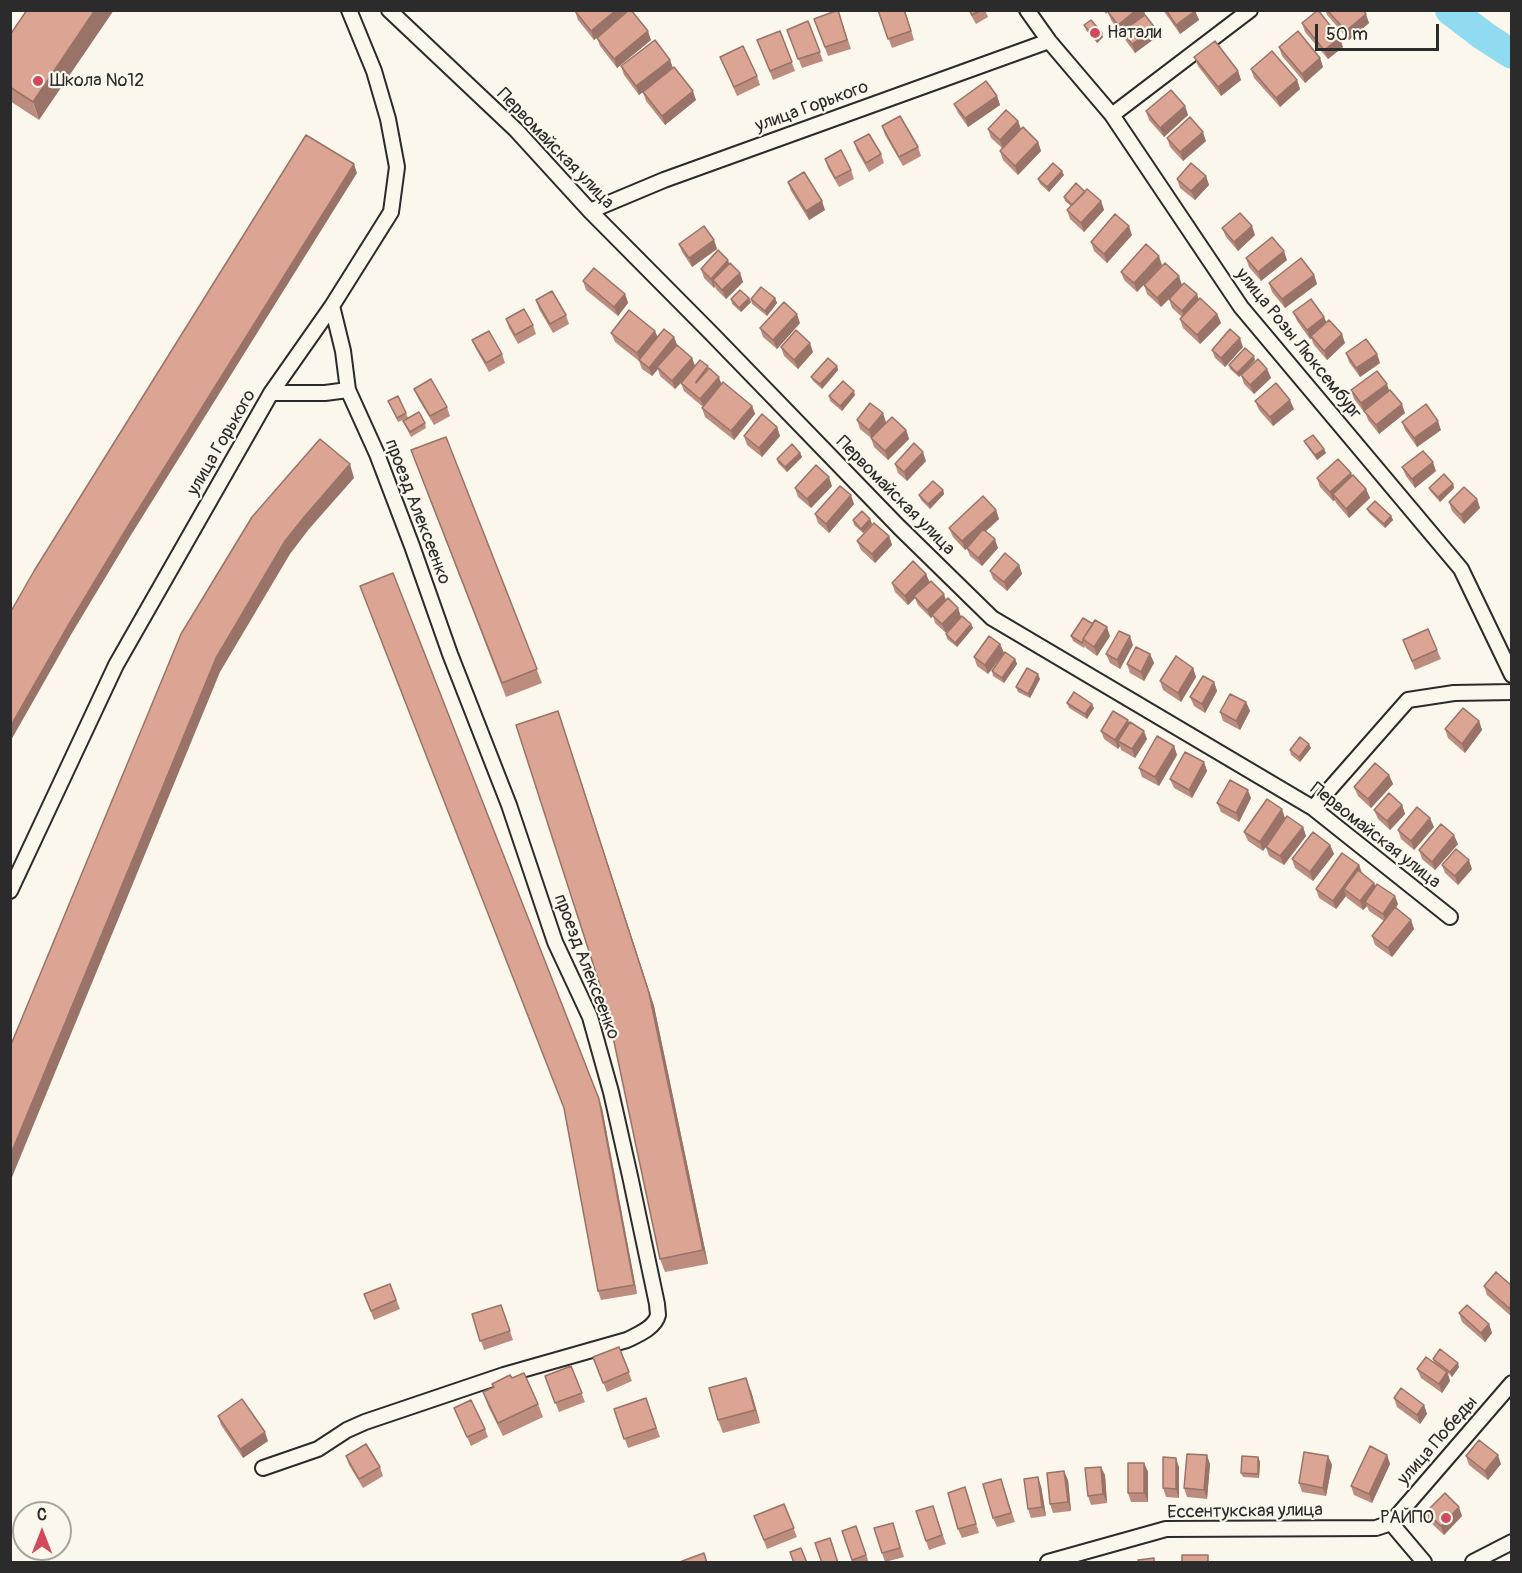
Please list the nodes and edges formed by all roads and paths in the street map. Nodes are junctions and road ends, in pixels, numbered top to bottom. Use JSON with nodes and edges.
{"nodes":[{"id":1,"x":350,"y":10,"type":"edge"},
{"id":2,"x":388,"y":10,"type":"edge"},
{"id":3,"x":1027,"y":10,"type":"edge"},
{"id":4,"x":1250,"y":10,"type":"edge"},
{"id":5,"x":1049,"y":41,"type":"junction"},
{"id":6,"x":1112,"y":115,"type":"junction"},
{"id":7,"x":590,"y":212,"type":"junction"},
{"id":8,"x":332,"y":306,"type":"junction"},
{"id":9,"x":348,"y":390,"type":"junction"},
{"id":10,"x":271,"y":393,"type":"junction"},
{"id":11,"x":1512,"y":675,"type":"edge"},
{"id":12,"x":1512,"y":692,"type":"edge"},
{"id":13,"x":1313,"y":808,"type":"junction"},
{"id":14,"x":10,"y":891,"type":"edge"},
{"id":15,"x":1450,"y":917,"type":"dead end"},
{"id":16,"x":1512,"y":1383,"type":"edge"},
{"id":17,"x":262,"y":1468,"type":"dead end"},
{"id":18,"x":1391,"y":1523,"type":"junction"},
{"id":19,"x":1512,"y":1542,"type":"edge"},
{"id":20,"x":1048,"y":1563,"type":"edge"},
{"id":21,"x":1424,"y":1563,"type":"edge"},
{"id":22,"x":1473,"y":1563,"type":"edge"}],
"edges":[{"from":1,"to":8,"type":"street","name":"улица Горького"},
{"from":2,"to":7,"type":"street","name":"Первомайская улица"},
{"from":3,"to":5,"type":"street","name":"улица Розы Люксембург"},
{"from":4,"to":6,"type":"street"},
{"from":5,"to":6,"type":"street","name":"улица Розы Люксембург"},
{"from":5,"to":7,"type":"street","name":"улица Горького"},
{"from":6,"to":11,"type":"street","name":"улица Розы Люксембург"},
{"from":7,"to":13,"type":"street","name":"Первомайская улица"},
{"from":8,"to":9,"type":"street","name":"проезд Алексеенко"},
{"from":8,"to":10,"type":"street","name":"улица Горького"},
{"from":9,"to":10,"type":"street"},
{"from":9,"to":17,"type":"street","name":"проезд Алексеенко"},
{"from":10,"to":14,"type":"street","name":"улица Горького"},
{"from":12,"to":13,"type":"street"},
{"from":13,"to":15,"type":"street","name":"Первомайская улица"},
{"from":16,"to":18,"type":"street","name":"улица Победы"},
{"from":18,"to":20,"type":"street","name":"Ессентукская улица"},
{"from":18,"to":21,"type":"street"},
{"from":19,"to":22,"type":"street"}]}
